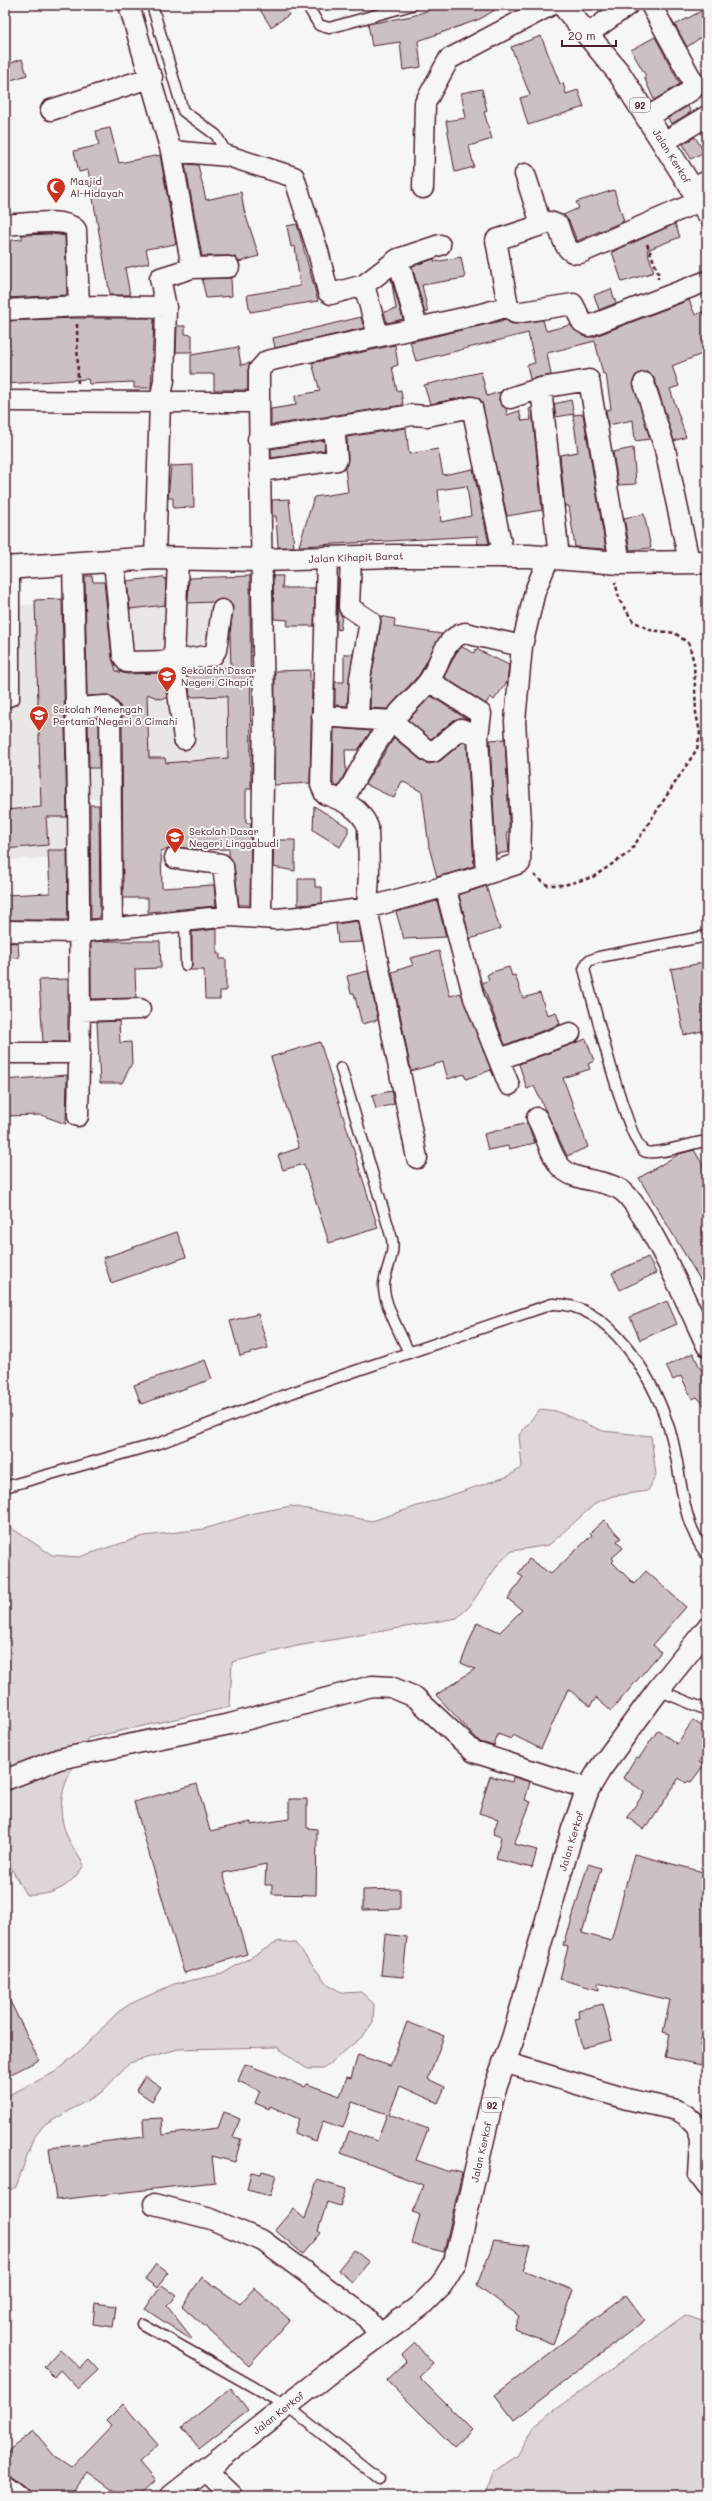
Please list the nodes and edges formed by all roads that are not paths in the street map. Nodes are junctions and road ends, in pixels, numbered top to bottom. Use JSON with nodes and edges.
{"nodes":[{"id":1,"x":130,"y":5,"type":"edge"},
{"id":2,"x":152,"y":5,"type":"edge"},
{"id":3,"x":307,"y":5,"type":"edge"},
{"id":4,"x":412,"y":5,"type":"edge"},
{"id":5,"x":552,"y":5,"type":"edge"},
{"id":6,"x":563,"y":5,"type":"edge"},
{"id":7,"x":628,"y":5,"type":"edge"},
{"id":8,"x":651,"y":5,"type":"edge"},
{"id":9,"x":588,"y":34,"type":"junction"},
{"id":10,"x":152,"y":77,"type":"junction"},
{"id":11,"x":51,"y":110,"type":"dead end"},
{"id":12,"x":707,"y":116,"type":"edge"},
{"id":13,"x":648,"y":117,"type":"junction"},
{"id":14,"x":664,"y":142,"type":"junction"},
{"id":15,"x":172,"y":151,"type":"junction"},
{"id":16,"x":228,"y":156,"type":"junction"},
{"id":17,"x":525,"y":174,"type":"dead end"},
{"id":18,"x":423,"y":188,"type":"dead end"},
{"id":19,"x":702,"y":196,"type":"edge"},
{"id":20,"x":541,"y":224,"type":"junction"},
{"id":21,"x":5,"y":225,"type":"edge"},
{"id":22,"x":440,"y":245,"type":"dead end"},
{"id":23,"x":398,"y":259,"type":"junction"},
{"id":24,"x":229,"y":267,"type":"dead end"},
{"id":25,"x":192,"y":268,"type":"junction"},
{"id":26,"x":707,"y":281,"type":"edge"},
{"id":27,"x":364,"y":285,"type":"junction"},
{"id":28,"x":79,"y":306,"type":"junction"},
{"id":29,"x":508,"y":306,"type":"junction"},
{"id":30,"x":166,"y":307,"type":"junction"},
{"id":31,"x":5,"y":310,"type":"edge"},
{"id":32,"x":417,"y":328,"type":"junction"},
{"id":33,"x":378,"y":335,"type":"junction"},
{"id":34,"x":644,"y":383,"type":"dead end"},
{"id":35,"x":541,"y":388,"type":"junction"},
{"id":36,"x":510,"y":398,"type":"dead end"},
{"id":37,"x":5,"y":401,"type":"edge"},
{"id":38,"x":160,"y":402,"type":"junction"},
{"id":39,"x":259,"y":402,"type":"junction"},
{"id":40,"x":334,"y":426,"type":"junction"},
{"id":41,"x":258,"y":439,"type":"junction"},
{"id":42,"x":261,"y":471,"type":"junction"},
{"id":43,"x":504,"y":556,"type":"junction"},
{"id":44,"x":327,"y":557,"type":"junction"},
{"id":45,"x":351,"y":557,"type":"junction"},
{"id":46,"x":155,"y":558,"type":"junction"},
{"id":47,"x":178,"y":558,"type":"junction"},
{"id":48,"x":554,"y":558,"type":"junction"},
{"id":49,"x":262,"y":560,"type":"junction"},
{"id":50,"x":114,"y":561,"type":"junction"},
{"id":51,"x":698,"y":561,"type":"edge"},
{"id":52,"x":73,"y":563,"type":"junction"},
{"id":53,"x":620,"y":563,"type":"junction"},
{"id":54,"x":9,"y":568,"type":"edge"},
{"id":55,"x":222,"y":610,"type":"dead end"},
{"id":56,"x":10,"y":620,"type":"edge"},
{"id":57,"x":522,"y":646,"type":"junction"},
{"id":58,"x":174,"y":661,"type":"junction"},
{"id":59,"x":429,"y":681,"type":"junction"},
{"id":60,"x":5,"y":703,"type":"edge"},
{"id":61,"x":77,"y":708,"type":"junction"},
{"id":62,"x":481,"y":714,"type":"junction"},
{"id":63,"x":322,"y":716,"type":"junction"},
{"id":64,"x":358,"y":717,"type":"junction"},
{"id":65,"x":392,"y":721,"type":"junction"},
{"id":66,"x":515,"y":721,"type":"junction"},
{"id":67,"x":478,"y":736,"type":"junction"},
{"id":68,"x":184,"y":739,"type":"dead end"},
{"id":69,"x":111,"y":796,"type":"junction"},
{"id":70,"x":78,"y":797,"type":"junction"},
{"id":71,"x":344,"y":800,"type":"junction"},
{"id":72,"x":176,"y":858,"type":"dead end"},
{"id":73,"x":486,"y":874,"type":"junction"},
{"id":74,"x":445,"y":886,"type":"junction"},
{"id":75,"x":367,"y":908,"type":"junction"},
{"id":76,"x":229,"y":916,"type":"junction"},
{"id":77,"x":261,"y":918,"type":"junction"},
{"id":78,"x":185,"y":921,"type":"junction"},
{"id":79,"x":112,"y":928,"type":"junction"},
{"id":80,"x":5,"y":931,"type":"edge"},
{"id":81,"x":80,"y":932,"type":"junction"},
{"id":82,"x":707,"y":936,"type":"edge"},
{"id":83,"x":186,"y":965,"type":"dead end"},
{"id":84,"x":140,"y":1010,"type":"dead end"},
{"id":85,"x":80,"y":1011,"type":"junction"},
{"id":86,"x":570,"y":1033,"type":"dead end"},
{"id":87,"x":5,"y":1053,"type":"edge"},
{"id":88,"x":80,"y":1053,"type":"junction"},
{"id":89,"x":500,"y":1059,"type":"junction"},
{"id":90,"x":341,"y":1068,"type":"dead end"},
{"id":91,"x":509,"y":1085,"type":"dead end"},
{"id":92,"x":78,"y":1116,"type":"dead end"},
{"id":93,"x":537,"y":1118,"type":"dead end"},
{"id":94,"x":707,"y":1141,"type":"edge"},
{"id":95,"x":417,"y":1158,"type":"dead end"},
{"id":96,"x":707,"y":1346,"type":"edge"},
{"id":97,"x":409,"y":1353,"type":"junction"},
{"id":98,"x":5,"y":1487,"type":"edge"},
{"id":99,"x":707,"y":1555,"type":"edge"},
{"id":100,"x":707,"y":1630,"type":"edge"},
{"id":101,"x":658,"y":1690,"type":"junction"},
{"id":102,"x":707,"y":1710,"type":"edge"},
{"id":103,"x":5,"y":1780,"type":"edge"},
{"id":104,"x":588,"y":1789,"type":"junction"},
{"id":105,"x":504,"y":2062,"type":"junction"},
{"id":106,"x":707,"y":2186,"type":"edge"},
{"id":107,"x":154,"y":2204,"type":"dead end"},
{"id":108,"x":142,"y":2324,"type":"dead end"},
{"id":109,"x":380,"y":2335,"type":"junction"},
{"id":110,"x":287,"y":2406,"type":"junction"},
{"id":111,"x":205,"y":2470,"type":"junction"},
{"id":112,"x":379,"y":2479,"type":"dead end"},
{"id":113,"x":5,"y":2484,"type":"edge"},
{"id":114,"x":19,"y":2496,"type":"edge"},
{"id":115,"x":172,"y":2496,"type":"edge"},
{"id":116,"x":232,"y":2496,"type":"edge"}],
"edges":[{"from":1,"to":10,"type":"street"},
{"from":2,"to":16,"type":"lane"},
{"from":3,"to":4,"type":"lane"},
{"from":5,"to":18,"type":"street"},
{"from":6,"to":9,"type":"main road","name":"Jalan Kerkof","number":"92"},
{"from":7,"to":9,"type":"street"},
{"from":8,"to":13,"type":"street"},
{"from":9,"to":13,"type":"main road","name":"Jalan Kerkof","number":"92"},
{"from":10,"to":11,"type":"street"},
{"from":10,"to":15,"type":"street"},
{"from":12,"to":14,"type":"street"},
{"from":13,"to":14,"type":"main road","name":"Jalan Kerkof","number":"92"},
{"from":14,"to":19,"type":"main road","name":"Jalan Kerkof","number":"92"},
{"from":15,"to":16,"type":"street"},
{"from":15,"to":25,"type":"street"},
{"from":16,"to":27,"type":"street"},
{"from":17,"to":20,"type":"street"},
{"from":19,"to":20,"type":"street"},
{"from":20,"to":29,"type":"street"},
{"from":21,"to":28,"type":"street"},
{"from":22,"to":23,"type":"street"},
{"from":23,"to":27,"type":"street"},
{"from":23,"to":32,"type":"street"},
{"from":24,"to":25,"type":"street"},
{"from":25,"to":30,"type":"street"},
{"from":26,"to":29,"type":"street"},
{"from":27,"to":33,"type":"street"},
{"from":28,"to":30,"type":"street"},
{"from":28,"to":31,"type":"street"},
{"from":29,"to":32,"type":"street"},
{"from":30,"to":38,"type":"street"},
{"from":32,"to":33,"type":"street"},
{"from":33,"to":39,"type":"street"},
{"from":34,"to":51,"type":"street"},
{"from":35,"to":36,"type":"street"},
{"from":35,"to":48,"type":"street"},
{"from":35,"to":53,"type":"street"},
{"from":37,"to":38,"type":"street"},
{"from":38,"to":39,"type":"street"},
{"from":38,"to":46,"type":"street"},
{"from":39,"to":41,"type":"street"},
{"from":40,"to":41,"type":"street"},
{"from":40,"to":42,"type":"street"},
{"from":40,"to":43,"type":"street"},
{"from":41,"to":42,"type":"street"},
{"from":42,"to":49,"type":"street"},
{"from":43,"to":45,"type":"main road","name":"Jalan Kihapit Barat"},
{"from":43,"to":48,"type":"main road","name":"Jalan Kihapit Barat"},
{"from":44,"to":45,"type":"main road","name":"Jalan Kihapit Barat"},
{"from":44,"to":49,"type":"main road","name":"Jalan Kihapit Barat"},
{"from":44,"to":63,"type":"street"},
{"from":45,"to":64,"type":"street"},
{"from":46,"to":47,"type":"main road","name":"Jalan Kihapit Barat"},
{"from":46,"to":50,"type":"main road","name":"Jalan Kihapit Barat"},
{"from":47,"to":49,"type":"main road","name":"Jalan Kihapit Barat"},
{"from":47,"to":58,"type":"street"},
{"from":48,"to":53,"type":"main road","name":"Jalan Kihapit Barat"},
{"from":48,"to":57,"type":"street"},
{"from":49,"to":77,"type":"street"},
{"from":50,"to":52,"type":"main road","name":"Jalan Kihapit Barat"},
{"from":50,"to":58,"type":"street"},
{"from":51,"to":53,"type":"main road","name":"Jalan Kihapit Barat"},
{"from":52,"to":54,"type":"main road","name":"Jalan Kihapit Barat"},
{"from":52,"to":61,"type":"street"},
{"from":54,"to":56,"type":"lane"},
{"from":55,"to":58,"type":"street"},
{"from":56,"to":60,"type":"lane"},
{"from":57,"to":59,"type":"street"},
{"from":57,"to":66,"type":"street"},
{"from":58,"to":68,"type":"street"},
{"from":59,"to":62,"type":"street"},
{"from":59,"to":65,"type":"street"},
{"from":61,"to":69,"type":"street"},
{"from":61,"to":70,"type":"street"},
{"from":62,"to":66,"type":"street"},
{"from":62,"to":67,"type":"street"},
{"from":63,"to":64,"type":"street"},
{"from":63,"to":71,"type":"street"},
{"from":64,"to":65,"type":"street"},
{"from":65,"to":67,"type":"street"},
{"from":65,"to":71,"type":"street"},
{"from":66,"to":73,"type":"street"},
{"from":67,"to":73,"type":"street"},
{"from":69,"to":70,"type":"street"},
{"from":69,"to":79,"type":"street"},
{"from":70,"to":81,"type":"street"},
{"from":71,"to":75,"type":"street"},
{"from":72,"to":76,"type":"street"},
{"from":73,"to":74,"type":"street"},
{"from":74,"to":75,"type":"street"},
{"from":74,"to":89,"type":"street"},
{"from":75,"to":77,"type":"street"},
{"from":75,"to":95,"type":"street"},
{"from":76,"to":77,"type":"street"},
{"from":76,"to":78,"type":"street"},
{"from":78,"to":79,"type":"street"},
{"from":78,"to":83,"type":"lane"},
{"from":79,"to":81,"type":"street"},
{"from":80,"to":81,"type":"street"},
{"from":81,"to":85,"type":"street"},
{"from":82,"to":94,"type":"lane"},
{"from":84,"to":85,"type":"street"},
{"from":85,"to":88,"type":"street"},
{"from":86,"to":89,"type":"street"},
{"from":87,"to":88,"type":"street"},
{"from":88,"to":92,"type":"street"},
{"from":89,"to":91,"type":"street"},
{"from":90,"to":97,"type":"lane"},
{"from":93,"to":96,"type":"street"},
{"from":97,"to":98,"type":"lane"},
{"from":97,"to":99,"type":"lane"},
{"from":100,"to":101,"type":"main road","name":"Jalan Kerkof","number":"92"},
{"from":101,"to":102,"type":"lane"},
{"from":101,"to":104,"type":"main road","name":"Jalan Kerkof","number":"92"},
{"from":103,"to":104,"type":"street"},
{"from":104,"to":105,"type":"main road","name":"Jalan Kerkof","number":"92"},
{"from":105,"to":106,"type":"street"},
{"from":105,"to":109,"type":"main road","name":"Jalan Kerkof","number":"92"},
{"from":107,"to":109,"type":"street"},
{"from":108,"to":110,"type":"lane"},
{"from":109,"to":110,"type":"main road","name":"Jalan Kerkof","number":"92"},
{"from":110,"to":111,"type":"main road","name":"Jalan Kerkof","number":"92"},
{"from":110,"to":112,"type":"lane"},
{"from":111,"to":115,"type":"main road","name":"Jalan Kerkof","number":"92"},
{"from":111,"to":116,"type":"street"},
{"from":113,"to":114,"type":"street"}]}
